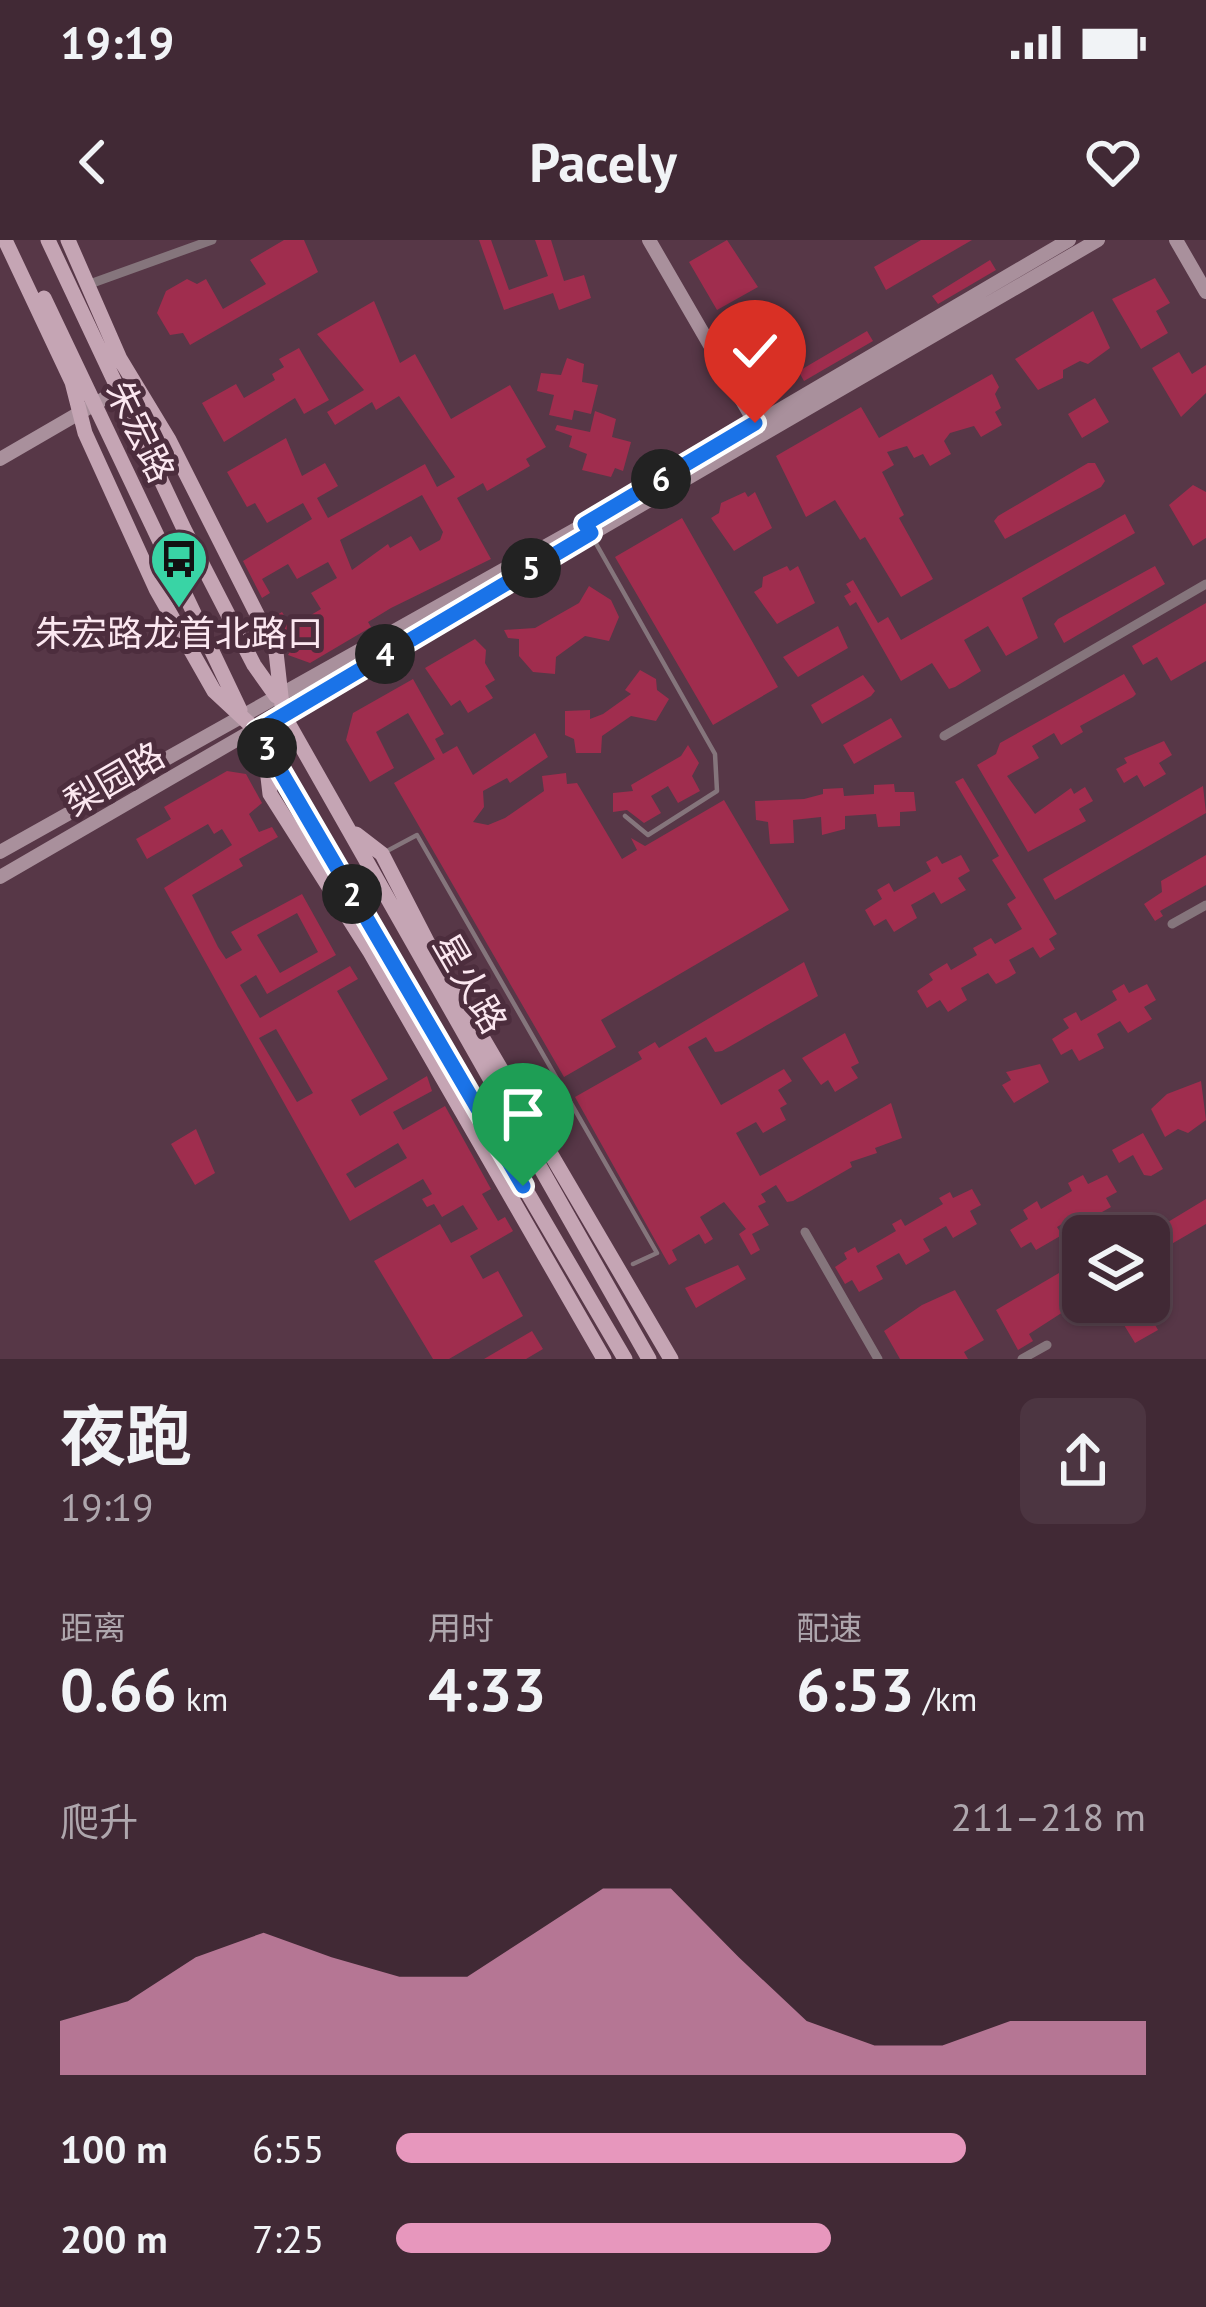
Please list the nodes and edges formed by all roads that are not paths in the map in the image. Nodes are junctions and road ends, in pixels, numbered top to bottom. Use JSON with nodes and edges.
{"nodes":[{"id":1,"x":5,"y":240,"type":"edge"},
{"id":2,"x":16,"y":240,"type":"edge"},
{"id":3,"x":48,"y":240,"type":"edge"},
{"id":4,"x":68,"y":240,"type":"edge"},
{"id":5,"x":212,"y":240,"type":"edge"},
{"id":6,"x":649,"y":240,"type":"edge"},
{"id":7,"x":1069,"y":240,"type":"edge"},
{"id":8,"x":1098,"y":240,"type":"edge"},
{"id":9,"x":1176,"y":240,"type":"edge"},
{"id":10,"x":87,"y":285,"type":"junction"},
{"id":11,"x":1206,"y":292,"type":"edge"},
{"id":12,"x":100,"y":350,"type":"junction"},
{"id":13,"x":119,"y":390,"type":"junction"},
{"id":14,"x":141,"y":393,"type":"junction"},
{"id":15,"x":87,"y":407,"type":"junction"},
{"id":16,"x":759,"y":429,"type":"junction"},
{"id":17,"x":0,"y":459,"type":"edge"},
{"id":18,"x":588,"y":529,"type":"junction"},
{"id":19,"x":1206,"y":584,"type":"edge"},
{"id":20,"x":280,"y":706,"type":"junction"},
{"id":21,"x":242,"y":712,"type":"junction"},
{"id":22,"x":944,"y":736,"type":"dead end"},
{"id":23,"x":260,"y":737,"type":"junction"},
{"id":24,"x":625,"y":816,"type":"dead end"},
{"id":25,"x":348,"y":828,"type":"junction"},
{"id":26,"x":0,"y":852,"type":"edge"},
{"id":27,"x":382,"y":854,"type":"junction"},
{"id":28,"x":0,"y":877,"type":"edge"},
{"id":29,"x":1206,"y":905,"type":"edge"},
{"id":30,"x":350,"y":922,"type":"junction"},
{"id":31,"x":1172,"y":924,"type":"dead end"},
{"id":32,"x":396,"y":965,"type":"junction"},
{"id":33,"x":444,"y":1064,"type":"junction"},
{"id":34,"x":516,"y":1190,"type":"junction"},
{"id":35,"x":805,"y":1232,"type":"dead end"},
{"id":36,"x":633,"y":1264,"type":"dead end"},
{"id":37,"x":606,"y":1277,"type":"junction"},
{"id":38,"x":571,"y":1298,"type":"junction"},
{"id":39,"x":644,"y":1318,"type":"junction"},
{"id":40,"x":607,"y":1326,"type":"junction"},
{"id":41,"x":1047,"y":1345,"type":"dead end"},
{"id":42,"x":604,"y":1359,"type":"edge"},
{"id":43,"x":625,"y":1359,"type":"edge"},
{"id":44,"x":650,"y":1359,"type":"edge"},
{"id":45,"x":671,"y":1359,"type":"edge"},
{"id":46,"x":878,"y":1359,"type":"edge"},
{"id":47,"x":1022,"y":1359,"type":"edge"}],
"edges":[{"from":1,"to":15,"type":"main road"},
{"from":2,"to":15,"type":"main road","name":"朱宏路"},
{"from":3,"to":12,"type":"main road","name":"朱宏路"},
{"from":4,"to":10,"type":"main road"},
{"from":5,"to":10,"type":"street"},
{"from":6,"to":16,"type":"street"},
{"from":7,"to":16,"type":"street"},
{"from":8,"to":16,"type":"street"},
{"from":9,"to":11,"type":"street"},
{"from":10,"to":14,"type":"main road"},
{"from":12,"to":13,"type":"main road","name":"朱宏路"},
{"from":12,"to":14,"type":"main road"},
{"from":13,"to":15,"type":"street"},
{"from":13,"to":20,"type":"main road","name":"朱宏路"},
{"from":14,"to":20,"type":"main road"},
{"from":15,"to":17,"type":"street"},
{"from":15,"to":21,"type":"main road","name":"朱宏路"},
{"from":15,"to":21,"type":"main road"},
{"from":16,"to":18,"type":"street"},
{"from":18,"to":20,"type":"street"},
{"from":18,"to":24,"type":"lane"},
{"from":19,"to":22,"type":"street"},
{"from":20,"to":21,"type":"street","name":"梨园路"},
{"from":20,"to":23,"type":"street","name":"梨园路"},
{"from":20,"to":25,"type":"main road","name":"星火路"},
{"from":21,"to":23,"type":"main road","name":"星火路"},
{"from":21,"to":26,"type":"street","name":"梨园路"},
{"from":23,"to":28,"type":"street","name":"梨园路"},
{"from":23,"to":30,"type":"main road"},
{"from":23,"to":32,"type":"main road","name":"星火路"},
{"from":25,"to":27,"type":"main road"},
{"from":25,"to":37,"type":"main road","name":"星火路"},
{"from":27,"to":36,"type":"lane"},
{"from":27,"to":39,"type":"main road"},
{"from":29,"to":31,"type":"street"},
{"from":30,"to":32,"type":"main road"},
{"from":30,"to":33,"type":"main road"},
{"from":32,"to":33,"type":"main road","name":"星火路"},
{"from":33,"to":34,"type":"main road","name":"星火路"},
{"from":34,"to":38,"type":"main road"},
{"from":34,"to":40,"type":"main road","name":"星火路"},
{"from":35,"to":46,"type":"street"},
{"from":37,"to":39,"type":"main road"},
{"from":37,"to":44,"type":"main road","name":"星火路"},
{"from":38,"to":40,"type":"main road"},
{"from":38,"to":42,"type":"main road"},
{"from":39,"to":45,"type":"main road"},
{"from":40,"to":43,"type":"main road","name":"星火路"},
{"from":41,"to":47,"type":"street"}]}
